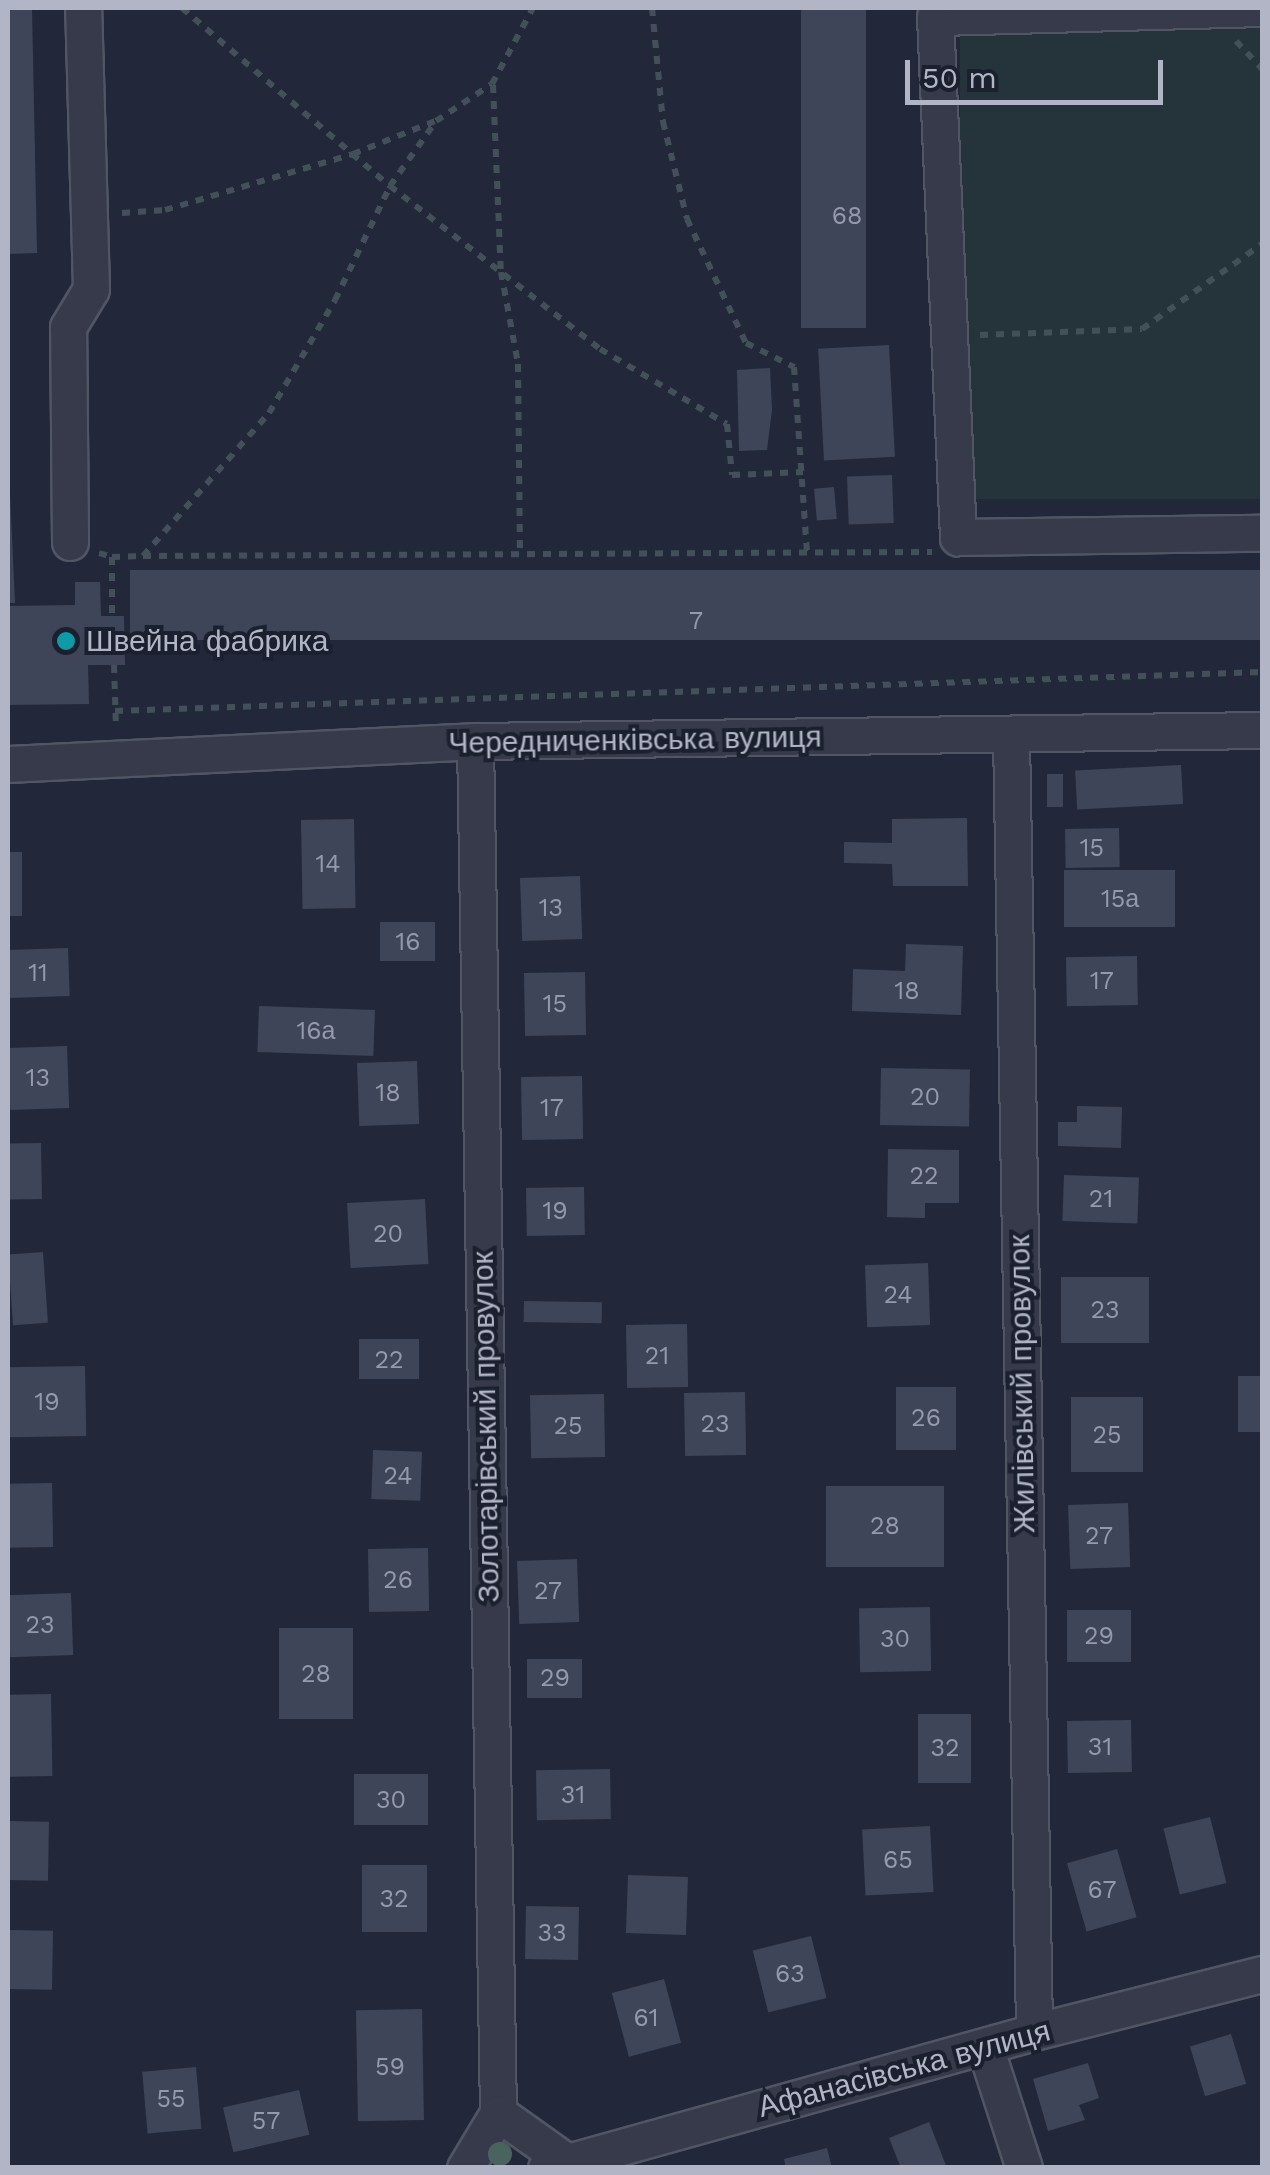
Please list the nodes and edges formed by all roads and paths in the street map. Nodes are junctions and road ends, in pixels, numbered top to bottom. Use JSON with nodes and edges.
{"nodes":[{"id":1,"x":83,"y":8,"type":"edge"},
{"id":2,"x":182,"y":8,"type":"edge"},
{"id":3,"x":534,"y":8,"type":"edge"},
{"id":4,"x":652,"y":8,"type":"edge"},
{"id":5,"x":1262,"y":8,"type":"edge"},
{"id":6,"x":935,"y":12,"type":"edge"},
{"id":7,"x":492,"y":84,"type":"junction"},
{"id":8,"x":436,"y":121,"type":"junction"},
{"id":9,"x":353,"y":154,"type":"junction"},
{"id":10,"x":390,"y":186,"type":"junction"},
{"id":11,"x":90,"y":215,"type":"junction"},
{"id":12,"x":1262,"y":244,"type":"edge"},
{"id":13,"x":501,"y":272,"type":"junction"},
{"id":14,"x":949,"y":336,"type":"junction"},
{"id":15,"x":804,"y":472,"type":"junction"},
{"id":16,"x":1262,"y":533,"type":"edge"},
{"id":17,"x":70,"y":542,"type":"joint"},
{"id":18,"x":946,"y":551,"type":"dead end"},
{"id":19,"x":807,"y":554,"type":"junction"},
{"id":20,"x":520,"y":555,"type":"junction"},
{"id":21,"x":143,"y":556,"type":"junction"},
{"id":22,"x":112,"y":557,"type":"junction"},
{"id":23,"x":112,"y":616,"type":"dead end"},
{"id":24,"x":114,"y":665,"type":"dead end"},
{"id":25,"x":1262,"y":672,"type":"edge"},
{"id":26,"x":115,"y":711,"type":"junction"},
{"id":27,"x":1262,"y":730,"type":"edge"},
{"id":28,"x":1011,"y":736,"type":"junction"},
{"id":29,"x":475,"y":741,"type":"junction"},
{"id":30,"x":117,"y":761,"type":"junction"},
{"id":31,"x":8,"y":764,"type":"edge"},
{"id":32,"x":1262,"y":1974,"type":"edge"},
{"id":33,"x":1034,"y":2032,"type":"junction"},
{"id":34,"x":985,"y":2046,"type":"junction"},
{"id":35,"x":498,"y":2113,"type":"junction"},
{"id":36,"x":556,"y":2165,"type":"edge"},
{"id":37,"x":465,"y":2168,"type":"edge"},
{"id":38,"x":1024,"y":2168,"type":"edge"}],
"edges":[{"from":1,"to":11,"type":"street"},
{"from":2,"to":9,"type":"path"},
{"from":3,"to":7,"type":"path"},
{"from":4,"to":15,"type":"path"},
{"from":5,"to":6,"type":"street"},
{"from":6,"to":14,"type":"street"},
{"from":7,"to":8,"type":"path"},
{"from":7,"to":13,"type":"path"},
{"from":8,"to":9,"type":"path"},
{"from":8,"to":10,"type":"path"},
{"from":9,"to":10,"type":"path"},
{"from":9,"to":11,"type":"path"},
{"from":10,"to":13,"type":"path"},
{"from":10,"to":21,"type":"path"},
{"from":11,"to":17,"type":"street"},
{"from":12,"to":14,"type":"path"},
{"from":13,"to":15,"type":"path"},
{"from":13,"to":20,"type":"path"},
{"from":14,"to":16,"type":"street"},
{"from":15,"to":19,"type":"path"},
{"from":17,"to":22,"type":"path"},
{"from":18,"to":19,"type":"path"},
{"from":19,"to":20,"type":"path"},
{"from":20,"to":21,"type":"path"},
{"from":21,"to":22,"type":"path"},
{"from":22,"to":23,"type":"path"},
{"from":24,"to":26,"type":"path"},
{"from":25,"to":26,"type":"path"},
{"from":26,"to":30,"type":"path"},
{"from":27,"to":28,"type":"street","name":"Чередниченківська вулиця"},
{"from":28,"to":29,"type":"street","name":"Чередниченківська вулиця"},
{"from":28,"to":33,"type":"street","name":"Жилівський провулок"},
{"from":29,"to":30,"type":"street","name":"Чередниченківська вулиця"},
{"from":29,"to":35,"type":"street","name":"Золотарівський провулок"},
{"from":30,"to":31,"type":"street","name":"Чередниченківська вулиця"},
{"from":32,"to":33,"type":"street","name":"Афанасівська вулиця"},
{"from":33,"to":34,"type":"street","name":"Афанасівська вулиця"},
{"from":34,"to":36,"type":"street","name":"Афанасівська вулиця"},
{"from":34,"to":38,"type":"street"},
{"from":35,"to":36,"type":"street"},
{"from":35,"to":37,"type":"street"}]}
